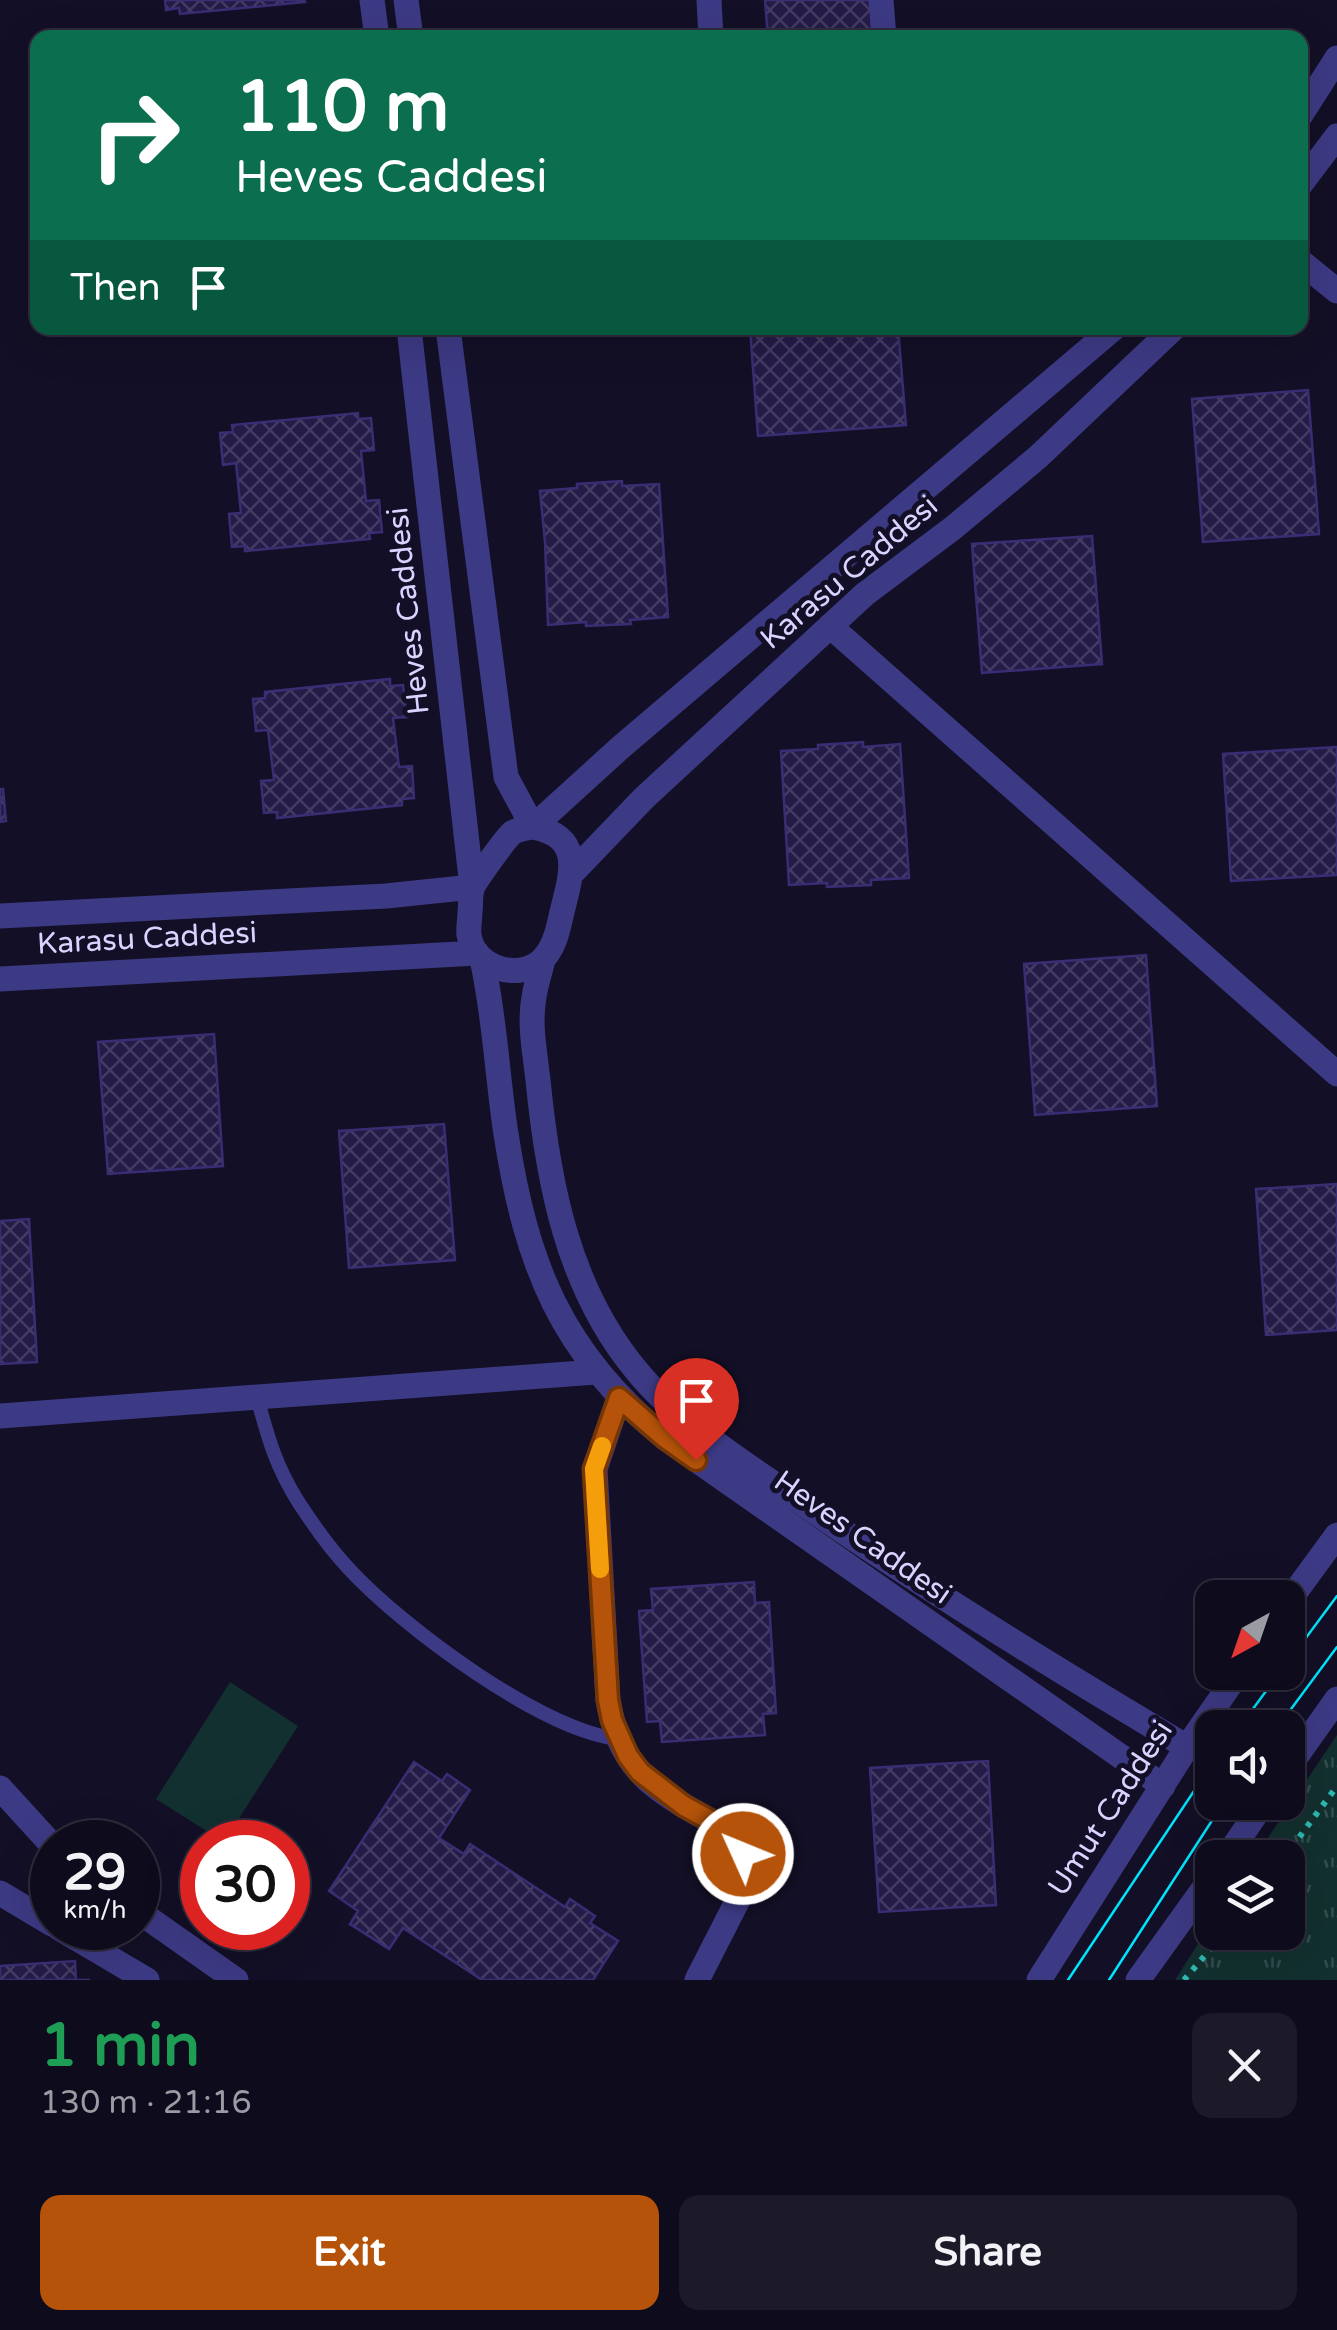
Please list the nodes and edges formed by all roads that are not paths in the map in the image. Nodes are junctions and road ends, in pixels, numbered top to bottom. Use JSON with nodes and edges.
{"nodes":[{"id":1,"x":372,"y":0,"type":"edge"},
{"id":2,"x":406,"y":0,"type":"edge"},
{"id":3,"x":709,"y":0,"type":"edge"},
{"id":4,"x":881,"y":0,"type":"edge"},
{"id":5,"x":376,"y":30,"type":"edge"},
{"id":6,"x":411,"y":30,"type":"edge"},
{"id":7,"x":711,"y":30,"type":"edge"},
{"id":8,"x":883,"y":30,"type":"edge"},
{"id":9,"x":1337,"y":58,"type":"edge"},
{"id":10,"x":1308,"y":103,"type":"edge"},
{"id":11,"x":1337,"y":136,"type":"edge"},
{"id":12,"x":1308,"y":175,"type":"edge"},
{"id":13,"x":1308,"y":267,"type":"edge"},
{"id":14,"x":1337,"y":291,"type":"edge"},
{"id":15,"x":409,"y":335,"type":"edge"},
{"id":16,"x":449,"y":335,"type":"edge"},
{"id":17,"x":1106,"y":335,"type":"edge"},
{"id":18,"x":1167,"y":335,"type":"edge"},
{"id":19,"x":830,"y":626,"type":"junction"},
{"id":20,"x":534,"y":828,"type":"junction"},
{"id":21,"x":572,"y":873,"type":"junction"},
{"id":22,"x":472,"y":888,"type":"junction"},
{"id":23,"x":0,"y":916,"type":"edge"},
{"id":24,"x":480,"y":956,"type":"junction"},
{"id":25,"x":542,"y":960,"type":"junction"},
{"id":26,"x":0,"y":979,"type":"edge"},
{"id":27,"x":1337,"y":1074,"type":"edge"},
{"id":28,"x":596,"y":1372,"type":"junction"},
{"id":29,"x":257,"y":1397,"type":"junction"},
{"id":30,"x":619,"y":1398,"type":"junction"},
{"id":31,"x":0,"y":1416,"type":"edge"},
{"id":32,"x":1337,"y":1535,"type":"edge"},
{"id":33,"x":1304,"y":1580,"type":"edge"},
{"id":34,"x":1227,"y":1690,"type":"edge"},
{"id":35,"x":1337,"y":1699,"type":"edge"},
{"id":36,"x":618,"y":1738,"type":"junction"},
{"id":37,"x":1305,"y":1744,"type":"edge"},
{"id":38,"x":1187,"y":1747,"type":"junction"},
{"id":39,"x":1163,"y":1786,"type":"junction"},
{"id":40,"x":0,"y":1788,"type":"edge"},
{"id":41,"x":30,"y":1821,"type":"edge"},
{"id":42,"x":0,"y":1893,"type":"edge"},
{"id":43,"x":1195,"y":1901,"type":"edge"},
{"id":44,"x":30,"y":1911,"type":"edge"},
{"id":45,"x":160,"y":1926,"type":"edge"},
{"id":46,"x":95,"y":1950,"type":"edge"},
{"id":47,"x":140,"y":1978,"type":"edge"},
{"id":48,"x":236,"y":1980,"type":"edge"},
{"id":49,"x":696,"y":1980,"type":"edge"},
{"id":50,"x":1038,"y":1980,"type":"edge"},
{"id":51,"x":1138,"y":1980,"type":"edge"}],
"edges":[{"from":1,"to":5,"type":"street"},
{"from":2,"to":6,"type":"street"},
{"from":3,"to":7,"type":"street"},
{"from":4,"to":8,"type":"street"},
{"from":9,"to":10,"type":"street"},
{"from":11,"to":12,"type":"street"},
{"from":13,"to":14,"type":"street"},
{"from":15,"to":22,"type":"street","name":"Heves Caddesi"},
{"from":16,"to":20,"type":"street"},
{"from":17,"to":20,"type":"street","name":"Karasu Caddesi"},
{"from":18,"to":19,"type":"street","name":"Karasu Caddesi"},
{"from":19,"to":21,"type":"street","name":"Karasu Caddesi"},
{"from":19,"to":27,"type":"street"},
{"from":20,"to":21,"type":"street"},
{"from":20,"to":22,"type":"street"},
{"from":21,"to":25,"type":"street"},
{"from":22,"to":23,"type":"street","name":"Karasu Caddesi"},
{"from":22,"to":24,"type":"street"},
{"from":24,"to":25,"type":"street"},
{"from":24,"to":26,"type":"street","name":"Karasu Caddesi"},
{"from":24,"to":28,"type":"street","name":"Heves Caddesi"},
{"from":25,"to":38,"type":"street","name":"Heves Caddesi"},
{"from":28,"to":29,"type":"street"},
{"from":28,"to":30,"type":"street","name":"Heves Caddesi"},
{"from":29,"to":31,"type":"street"},
{"from":29,"to":36,"type":"lane"},
{"from":30,"to":36,"type":"street"},
{"from":30,"to":39,"type":"street","name":"Heves Caddesi"},
{"from":32,"to":33,"type":"street"},
{"from":34,"to":38,"type":"street","name":"Umut Caddesi"},
{"from":35,"to":37,"type":"street"},
{"from":36,"to":49,"type":"street"},
{"from":38,"to":39,"type":"street","name":"Umut Caddesi"},
{"from":39,"to":50,"type":"street","name":"Umut Caddesi"},
{"from":40,"to":41,"type":"street"},
{"from":42,"to":44,"type":"street"},
{"from":43,"to":51,"type":"street"},
{"from":45,"to":48,"type":"street"},
{"from":46,"to":47,"type":"street"}]}
